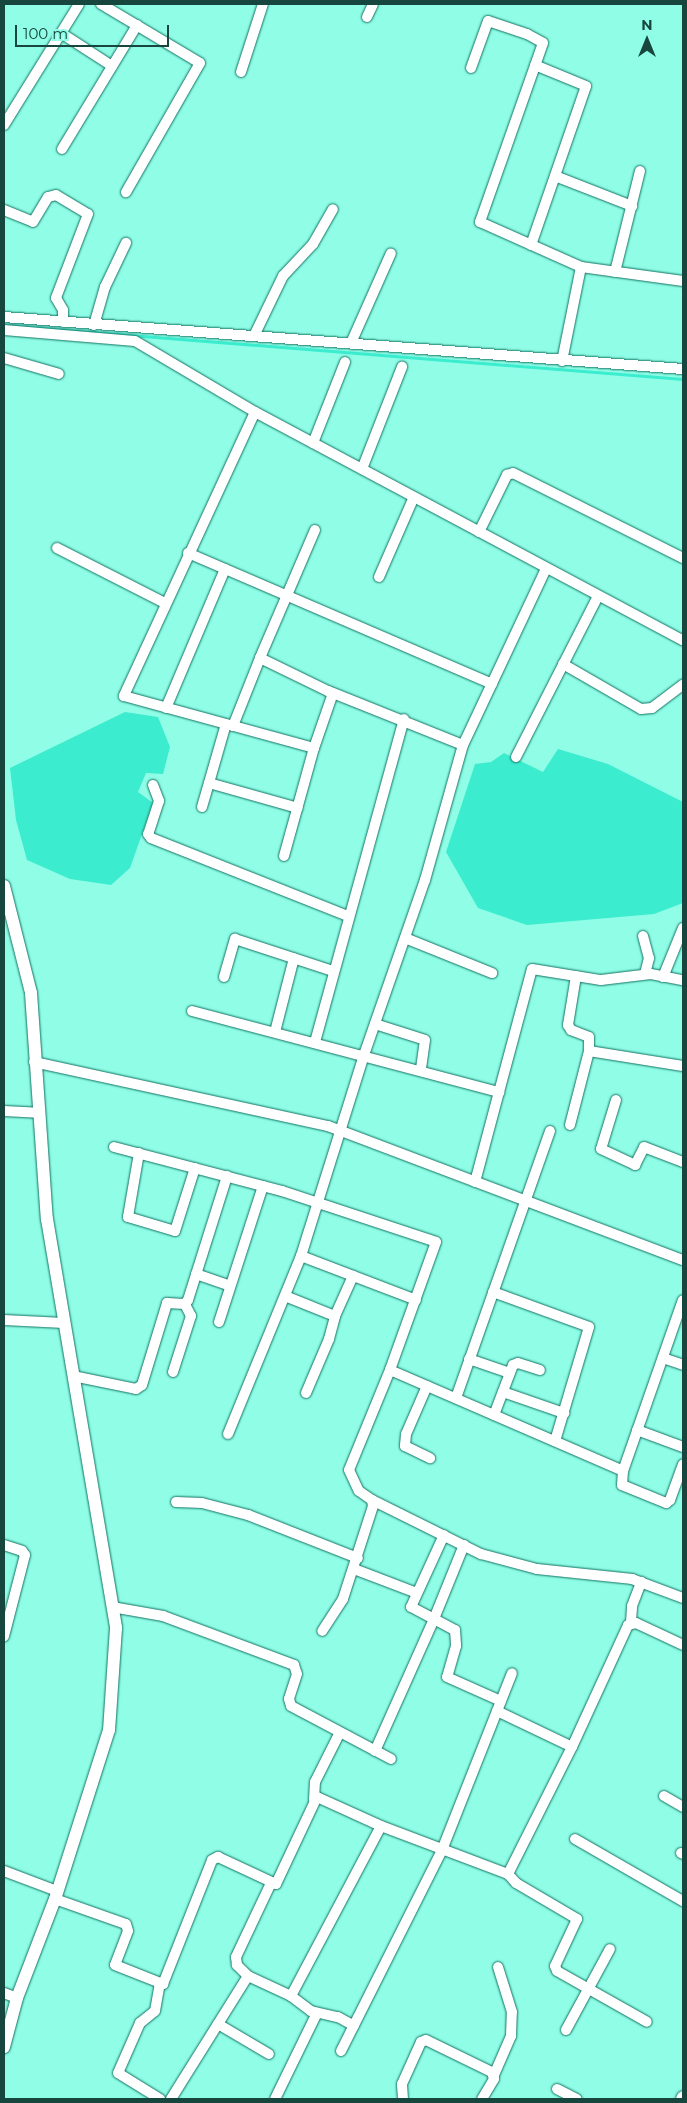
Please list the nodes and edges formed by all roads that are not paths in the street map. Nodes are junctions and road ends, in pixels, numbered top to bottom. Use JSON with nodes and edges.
{"nodes":[{"id":1,"x":79,"y":4,"type":"edge"},
{"id":2,"x":101,"y":4,"type":"edge"},
{"id":3,"x":373,"y":4,"type":"edge"},
{"id":4,"x":260,"y":5,"type":"edge"},
{"id":5,"x":368,"y":17,"type":"dead end"},
{"id":6,"x":137,"y":25,"type":"junction"},
{"id":7,"x":61,"y":33,"type":"junction"},
{"id":8,"x":536,"y":65,"type":"junction"},
{"id":9,"x":112,"y":66,"type":"junction"},
{"id":10,"x":471,"y":68,"type":"dead end"},
{"id":11,"x":241,"y":72,"type":"dead end"},
{"id":12,"x":4,"y":125,"type":"edge"},
{"id":13,"x":62,"y":149,"type":"dead end"},
{"id":14,"x":640,"y":171,"type":"dead end"},
{"id":15,"x":555,"y":176,"type":"junction"},
{"id":16,"x":126,"y":192,"type":"dead end"},
{"id":17,"x":632,"y":206,"type":"junction"},
{"id":18,"x":333,"y":209,"type":"dead end"},
{"id":19,"x":4,"y":210,"type":"edge"},
{"id":20,"x":126,"y":243,"type":"dead end"},
{"id":21,"x":531,"y":245,"type":"junction"},
{"id":22,"x":391,"y":253,"type":"dead end"},
{"id":23,"x":581,"y":267,"type":"junction"},
{"id":24,"x":615,"y":272,"type":"junction"},
{"id":25,"x":683,"y":282,"type":"edge"},
{"id":26,"x":4,"y":317,"type":"edge"},
{"id":27,"x":63,"y":322,"type":"junction"},
{"id":28,"x":94,"y":325,"type":"junction"},
{"id":29,"x":4,"y":330,"type":"edge"},
{"id":30,"x":254,"y":336,"type":"junction"},
{"id":31,"x":351,"y":343,"type":"junction"},
{"id":32,"x":4,"y":358,"type":"edge"},
{"id":33,"x":562,"y":361,"type":"junction"},
{"id":34,"x":346,"y":362,"type":"dead end"},
{"id":35,"x":402,"y":367,"type":"dead end"},
{"id":36,"x":683,"y":369,"type":"edge"},
{"id":37,"x":59,"y":374,"type":"dead end"},
{"id":38,"x":255,"y":412,"type":"junction"},
{"id":39,"x":313,"y":443,"type":"junction"},
{"id":40,"x":362,"y":469,"type":"junction"},
{"id":41,"x":414,"y":498,"type":"junction"},
{"id":42,"x":315,"y":530,"type":"dead end"},
{"id":43,"x":479,"y":532,"type":"junction"},
{"id":44,"x":57,"y":548,"type":"dead end"},
{"id":45,"x":188,"y":553,"type":"junction"},
{"id":46,"x":683,"y":558,"type":"edge"},
{"id":47,"x":546,"y":568,"type":"junction"},
{"id":48,"x":225,"y":569,"type":"junction"},
{"id":49,"x":379,"y":577,"type":"dead end"},
{"id":50,"x":287,"y":596,"type":"junction"},
{"id":51,"x":598,"y":596,"type":"junction"},
{"id":52,"x":165,"y":603,"type":"junction"},
{"id":53,"x":683,"y":641,"type":"edge"},
{"id":54,"x":260,"y":658,"type":"junction"},
{"id":55,"x":563,"y":664,"type":"junction"},
{"id":56,"x":492,"y":684,"type":"junction"},
{"id":57,"x":683,"y":685,"type":"edge"},
{"id":58,"x":333,"y":693,"type":"junction"},
{"id":59,"x":166,"y":708,"type":"junction"},
{"id":60,"x":404,"y":719,"type":"junction"},
{"id":61,"x":229,"y":725,"type":"junction"},
{"id":62,"x":463,"y":745,"type":"junction"},
{"id":63,"x":314,"y":748,"type":"junction"},
{"id":64,"x":516,"y":757,"type":"dead end"},
{"id":65,"x":209,"y":783,"type":"junction"},
{"id":66,"x":153,"y":785,"type":"dead end"},
{"id":67,"x":202,"y":807,"type":"dead end"},
{"id":68,"x":298,"y":808,"type":"junction"},
{"id":69,"x":284,"y":856,"type":"dead end"},
{"id":70,"x":4,"y":886,"type":"edge"},
{"id":71,"x":348,"y":916,"type":"junction"},
{"id":72,"x":8,"y":923,"type":"edge"},
{"id":73,"x":683,"y":928,"type":"edge"},
{"id":74,"x":643,"y":936,"type":"dead end"},
{"id":75,"x":405,"y":938,"type":"junction"},
{"id":76,"x":294,"y":958,"type":"junction"},
{"id":77,"x":333,"y":970,"type":"junction"},
{"id":78,"x":492,"y":973,"type":"dead end"},
{"id":79,"x":645,"y":974,"type":"junction"},
{"id":80,"x":576,"y":976,"type":"junction"},
{"id":81,"x":663,"y":976,"type":"junction"},
{"id":82,"x":224,"y":977,"type":"dead end"},
{"id":83,"x":683,"y":980,"type":"edge"},
{"id":84,"x":192,"y":1011,"type":"dead end"},
{"id":85,"x":376,"y":1024,"type":"junction"},
{"id":86,"x":275,"y":1032,"type":"junction"},
{"id":87,"x":315,"y":1042,"type":"junction"},
{"id":88,"x":589,"y":1051,"type":"junction"},
{"id":89,"x":364,"y":1055,"type":"junction"},
{"id":90,"x":34,"y":1062,"type":"junction"},
{"id":91,"x":683,"y":1066,"type":"edge"},
{"id":92,"x":421,"y":1070,"type":"junction"},
{"id":93,"x":500,"y":1092,"type":"junction"},
{"id":94,"x":616,"y":1100,"type":"dead end"},
{"id":95,"x":4,"y":1111,"type":"edge"},
{"id":96,"x":38,"y":1113,"type":"junction"},
{"id":97,"x":570,"y":1125,"type":"dead end"},
{"id":98,"x":341,"y":1131,"type":"junction"},
{"id":99,"x":550,"y":1131,"type":"dead end"},
{"id":100,"x":114,"y":1147,"type":"dead end"},
{"id":101,"x":139,"y":1154,"type":"junction"},
{"id":102,"x":683,"y":1160,"type":"edge"},
{"id":103,"x":195,"y":1168,"type":"junction"},
{"id":104,"x":227,"y":1176,"type":"junction"},
{"id":105,"x":475,"y":1182,"type":"junction"},
{"id":106,"x":263,"y":1186,"type":"junction"},
{"id":107,"x":526,"y":1200,"type":"junction"},
{"id":108,"x":318,"y":1202,"type":"junction"},
{"id":109,"x":301,"y":1256,"type":"junction"},
{"id":110,"x":683,"y":1260,"type":"edge"},
{"id":111,"x":196,"y":1274,"type":"junction"},
{"id":112,"x":353,"y":1276,"type":"junction"},
{"id":113,"x":230,"y":1286,"type":"junction"},
{"id":114,"x":494,"y":1292,"type":"junction"},
{"id":115,"x":284,"y":1296,"type":"junction"},
{"id":116,"x":416,"y":1300,"type":"junction"},
{"id":117,"x":683,"y":1300,"type":"edge"},
{"id":118,"x":186,"y":1304,"type":"junction"},
{"id":119,"x":335,"y":1316,"type":"junction"},
{"id":120,"x":4,"y":1320,"type":"edge"},
{"id":121,"x":219,"y":1322,"type":"dead end"},
{"id":122,"x":64,"y":1323,"type":"junction"},
{"id":123,"x":663,"y":1358,"type":"junction"},
{"id":124,"x":470,"y":1359,"type":"junction"},
{"id":125,"x":683,"y":1365,"type":"edge"},
{"id":126,"x":390,"y":1370,"type":"junction"},
{"id":127,"x":540,"y":1370,"type":"dead end"},
{"id":128,"x":173,"y":1372,"type":"dead end"},
{"id":129,"x":510,"y":1373,"type":"junction"},
{"id":130,"x":73,"y":1376,"type":"junction"},
{"id":131,"x":427,"y":1386,"type":"junction"},
{"id":132,"x":503,"y":1392,"type":"junction"},
{"id":133,"x":306,"y":1393,"type":"dead end"},
{"id":134,"x":456,"y":1398,"type":"junction"},
{"id":135,"x":564,"y":1413,"type":"junction"},
{"id":136,"x":494,"y":1415,"type":"junction"},
{"id":137,"x":637,"y":1430,"type":"junction"},
{"id":138,"x":228,"y":1434,"type":"dead end"},
{"id":139,"x":555,"y":1441,"type":"junction"},
{"id":140,"x":683,"y":1447,"type":"edge"},
{"id":141,"x":430,"y":1458,"type":"dead end"},
{"id":142,"x":683,"y":1464,"type":"edge"},
{"id":143,"x":624,"y":1471,"type":"junction"},
{"id":144,"x":372,"y":1500,"type":"junction"},
{"id":145,"x":176,"y":1502,"type":"dead end"},
{"id":146,"x":444,"y":1535,"type":"junction"},
{"id":147,"x":4,"y":1545,"type":"edge"},
{"id":148,"x":464,"y":1546,"type":"junction"},
{"id":149,"x":358,"y":1558,"type":"junction"},
{"id":150,"x":354,"y":1569,"type":"junction"},
{"id":151,"x":641,"y":1582,"type":"junction"},
{"id":152,"x":417,"y":1592,"type":"junction"},
{"id":153,"x":683,"y":1598,"type":"edge"},
{"id":154,"x":112,"y":1607,"type":"junction"},
{"id":155,"x":434,"y":1619,"type":"junction"},
{"id":156,"x":631,"y":1622,"type":"junction"},
{"id":157,"x":322,"y":1631,"type":"dead end"},
{"id":158,"x":4,"y":1636,"type":"edge"},
{"id":159,"x":683,"y":1645,"type":"edge"},
{"id":160,"x":512,"y":1673,"type":"dead end"},
{"id":161,"x":499,"y":1706,"type":"junction"},
{"id":162,"x":339,"y":1734,"type":"junction"},
{"id":163,"x":572,"y":1747,"type":"junction"},
{"id":164,"x":375,"y":1751,"type":"junction"},
{"id":165,"x":391,"y":1759,"type":"dead end"},
{"id":166,"x":664,"y":1796,"type":"dead end"},
{"id":167,"x":314,"y":1800,"type":"junction"},
{"id":168,"x":683,"y":1807,"type":"edge"},
{"id":169,"x":381,"y":1826,"type":"junction"},
{"id":170,"x":575,"y":1839,"type":"dead end"},
{"id":171,"x":442,"y":1850,"type":"junction"},
{"id":172,"x":4,"y":1871,"type":"edge"},
{"id":173,"x":508,"y":1874,"type":"junction"},
{"id":174,"x":271,"y":1883,"type":"junction"},
{"id":175,"x":56,"y":1895,"type":"junction"},
{"id":176,"x":683,"y":1901,"type":"edge"},
{"id":177,"x":610,"y":1949,"type":"dead end"},
{"id":178,"x":498,"y":1967,"type":"dead end"},
{"id":179,"x":248,"y":1976,"type":"junction"},
{"id":180,"x":160,"y":1984,"type":"junction"},
{"id":181,"x":587,"y":1989,"type":"junction"},
{"id":182,"x":4,"y":1993,"type":"edge"},
{"id":183,"x":291,"y":1996,"type":"junction"},
{"id":184,"x":17,"y":1998,"type":"junction"},
{"id":185,"x":317,"y":2013,"type":"junction"},
{"id":186,"x":647,"y":2022,"type":"dead end"},
{"id":187,"x":218,"y":2024,"type":"junction"},
{"id":188,"x":354,"y":2026,"type":"junction"},
{"id":189,"x":566,"y":2030,"type":"dead end"},
{"id":190,"x":4,"y":2046,"type":"edge"},
{"id":191,"x":341,"y":2051,"type":"dead end"},
{"id":192,"x":269,"y":2054,"type":"dead end"},
{"id":193,"x":494,"y":2075,"type":"junction"},
{"id":194,"x":557,"y":2089,"type":"dead end"},
{"id":195,"x":160,"y":2099,"type":"edge"},
{"id":196,"x":171,"y":2099,"type":"edge"},
{"id":197,"x":275,"y":2099,"type":"edge"},
{"id":198,"x":402,"y":2099,"type":"edge"},
{"id":199,"x":482,"y":2099,"type":"edge"},
{"id":200,"x":577,"y":2099,"type":"edge"}],
"edges":[{"from":1,"to":7,"type":"street"},
{"from":2,"to":6,"type":"street"},
{"from":3,"to":5,"type":"street"},
{"from":4,"to":11,"type":"street"},
{"from":6,"to":9,"type":"street"},
{"from":6,"to":16,"type":"street"},
{"from":7,"to":9,"type":"street"},
{"from":7,"to":12,"type":"street"},
{"from":8,"to":10,"type":"street"},
{"from":8,"to":15,"type":"street"},
{"from":8,"to":21,"type":"street"},
{"from":9,"to":13,"type":"street"},
{"from":14,"to":17,"type":"street"},
{"from":15,"to":17,"type":"street"},
{"from":15,"to":21,"type":"street"},
{"from":17,"to":24,"type":"street"},
{"from":18,"to":30,"type":"street"},
{"from":19,"to":27,"type":"street"},
{"from":20,"to":28,"type":"street"},
{"from":21,"to":23,"type":"street"},
{"from":22,"to":31,"type":"street"},
{"from":23,"to":24,"type":"street"},
{"from":23,"to":33,"type":"street"},
{"from":24,"to":25,"type":"street"},
{"from":26,"to":27,"type":"street"},
{"from":27,"to":28,"type":"street"},
{"from":28,"to":30,"type":"street"},
{"from":29,"to":38,"type":"street"},
{"from":30,"to":31,"type":"street"},
{"from":31,"to":33,"type":"street"},
{"from":32,"to":37,"type":"street"},
{"from":33,"to":36,"type":"street"},
{"from":34,"to":39,"type":"street"},
{"from":35,"to":40,"type":"street"},
{"from":38,"to":39,"type":"street"},
{"from":38,"to":45,"type":"street"},
{"from":39,"to":40,"type":"street"},
{"from":40,"to":41,"type":"street"},
{"from":41,"to":43,"type":"street"},
{"from":41,"to":49,"type":"street"},
{"from":42,"to":50,"type":"street"},
{"from":43,"to":46,"type":"street"},
{"from":43,"to":47,"type":"street"},
{"from":44,"to":52,"type":"street"},
{"from":45,"to":48,"type":"street"},
{"from":45,"to":52,"type":"street"},
{"from":47,"to":51,"type":"street"},
{"from":47,"to":56,"type":"street"},
{"from":48,"to":50,"type":"street"},
{"from":48,"to":59,"type":"street"},
{"from":50,"to":54,"type":"street"},
{"from":50,"to":56,"type":"street"},
{"from":51,"to":53,"type":"street"},
{"from":51,"to":55,"type":"street"},
{"from":52,"to":59,"type":"street"},
{"from":54,"to":58,"type":"street"},
{"from":54,"to":61,"type":"street"},
{"from":55,"to":57,"type":"street"},
{"from":55,"to":64,"type":"street"},
{"from":56,"to":62,"type":"street"},
{"from":58,"to":60,"type":"street"},
{"from":58,"to":63,"type":"street"},
{"from":59,"to":61,"type":"street"},
{"from":60,"to":62,"type":"street"},
{"from":60,"to":71,"type":"street"},
{"from":61,"to":63,"type":"street"},
{"from":61,"to":65,"type":"street"},
{"from":62,"to":75,"type":"street"},
{"from":63,"to":68,"type":"street"},
{"from":65,"to":67,"type":"street"},
{"from":65,"to":68,"type":"street"},
{"from":66,"to":71,"type":"street"},
{"from":68,"to":69,"type":"street"},
{"from":70,"to":72,"type":"street"},
{"from":71,"to":77,"type":"street"},
{"from":72,"to":90,"type":"street"},
{"from":73,"to":81,"type":"street"},
{"from":74,"to":79,"type":"street"},
{"from":75,"to":78,"type":"street"},
{"from":75,"to":85,"type":"street"},
{"from":76,"to":77,"type":"street"},
{"from":76,"to":82,"type":"street"},
{"from":76,"to":86,"type":"street"},
{"from":77,"to":87,"type":"street"},
{"from":79,"to":80,"type":"street"},
{"from":79,"to":81,"type":"street"},
{"from":80,"to":88,"type":"street"},
{"from":80,"to":93,"type":"street"},
{"from":81,"to":83,"type":"street"},
{"from":84,"to":86,"type":"street"},
{"from":85,"to":89,"type":"street"},
{"from":85,"to":92,"type":"street"},
{"from":86,"to":87,"type":"street"},
{"from":87,"to":89,"type":"street"},
{"from":88,"to":91,"type":"street"},
{"from":88,"to":97,"type":"street"},
{"from":89,"to":92,"type":"street"},
{"from":89,"to":98,"type":"street"},
{"from":90,"to":96,"type":"street"},
{"from":90,"to":98,"type":"street"},
{"from":92,"to":93,"type":"street"},
{"from":93,"to":105,"type":"street"},
{"from":94,"to":102,"type":"street"},
{"from":95,"to":96,"type":"street"},
{"from":96,"to":122,"type":"street"},
{"from":98,"to":105,"type":"street"},
{"from":98,"to":108,"type":"street"},
{"from":99,"to":107,"type":"street"},
{"from":100,"to":101,"type":"street"},
{"from":101,"to":103,"type":"street"},
{"from":101,"to":103,"type":"street"},
{"from":103,"to":104,"type":"street"},
{"from":104,"to":106,"type":"street"},
{"from":104,"to":111,"type":"street"},
{"from":105,"to":107,"type":"street"},
{"from":106,"to":108,"type":"street"},
{"from":106,"to":113,"type":"street"},
{"from":107,"to":110,"type":"street"},
{"from":107,"to":114,"type":"street"},
{"from":108,"to":109,"type":"street"},
{"from":108,"to":116,"type":"street"},
{"from":109,"to":112,"type":"street"},
{"from":109,"to":115,"type":"street"},
{"from":111,"to":113,"type":"street"},
{"from":111,"to":118,"type":"street"},
{"from":112,"to":116,"type":"street"},
{"from":112,"to":119,"type":"street"},
{"from":113,"to":121,"type":"street"},
{"from":114,"to":124,"type":"street"},
{"from":114,"to":135,"type":"street"},
{"from":115,"to":119,"type":"street"},
{"from":115,"to":138,"type":"street"},
{"from":116,"to":126,"type":"street"},
{"from":117,"to":123,"type":"street"},
{"from":118,"to":128,"type":"street"},
{"from":118,"to":130,"type":"street"},
{"from":119,"to":133,"type":"street"},
{"from":120,"to":122,"type":"street"},
{"from":122,"to":130,"type":"street"},
{"from":123,"to":125,"type":"street"},
{"from":123,"to":137,"type":"street"},
{"from":124,"to":129,"type":"street"},
{"from":124,"to":134,"type":"street"},
{"from":126,"to":131,"type":"street"},
{"from":126,"to":144,"type":"street"},
{"from":127,"to":129,"type":"street"},
{"from":129,"to":132,"type":"street"},
{"from":130,"to":154,"type":"street"},
{"from":131,"to":134,"type":"street"},
{"from":131,"to":141,"type":"street"},
{"from":132,"to":135,"type":"street"},
{"from":132,"to":136,"type":"street"},
{"from":134,"to":136,"type":"street"},
{"from":135,"to":139,"type":"street"},
{"from":136,"to":139,"type":"street"},
{"from":137,"to":140,"type":"street"},
{"from":137,"to":143,"type":"street"},
{"from":139,"to":143,"type":"street"},
{"from":142,"to":143,"type":"street"},
{"from":144,"to":146,"type":"street"},
{"from":144,"to":149,"type":"street"},
{"from":145,"to":149,"type":"street"},
{"from":146,"to":148,"type":"street"},
{"from":146,"to":152,"type":"street"},
{"from":147,"to":158,"type":"street"},
{"from":148,"to":151,"type":"street"},
{"from":148,"to":155,"type":"street"},
{"from":149,"to":150,"type":"street"},
{"from":150,"to":152,"type":"street"},
{"from":150,"to":157,"type":"street"},
{"from":151,"to":153,"type":"street"},
{"from":151,"to":156,"type":"street"},
{"from":152,"to":155,"type":"street"},
{"from":154,"to":162,"type":"street"},
{"from":154,"to":175,"type":"street"},
{"from":155,"to":161,"type":"street"},
{"from":155,"to":164,"type":"street"},
{"from":156,"to":159,"type":"street"},
{"from":156,"to":163,"type":"street"},
{"from":160,"to":161,"type":"street"},
{"from":161,"to":163,"type":"street"},
{"from":161,"to":171,"type":"street"},
{"from":162,"to":164,"type":"street"},
{"from":162,"to":167,"type":"street"},
{"from":163,"to":173,"type":"street"},
{"from":164,"to":165,"type":"street"},
{"from":166,"to":168,"type":"street"},
{"from":167,"to":169,"type":"street"},
{"from":167,"to":174,"type":"street"},
{"from":169,"to":171,"type":"street"},
{"from":169,"to":183,"type":"street"},
{"from":170,"to":176,"type":"street"},
{"from":171,"to":173,"type":"street"},
{"from":171,"to":188,"type":"street"},
{"from":172,"to":175,"type":"street"},
{"from":173,"to":181,"type":"street"},
{"from":174,"to":179,"type":"street"},
{"from":174,"to":180,"type":"street"},
{"from":175,"to":180,"type":"street"},
{"from":175,"to":184,"type":"street"},
{"from":177,"to":181,"type":"street"},
{"from":178,"to":193,"type":"street"},
{"from":179,"to":183,"type":"street"},
{"from":179,"to":187,"type":"street"},
{"from":180,"to":195,"type":"street"},
{"from":181,"to":186,"type":"street"},
{"from":181,"to":189,"type":"street"},
{"from":182,"to":184,"type":"street"},
{"from":183,"to":185,"type":"street"},
{"from":184,"to":190,"type":"street"},
{"from":185,"to":188,"type":"street"},
{"from":185,"to":197,"type":"street"},
{"from":187,"to":192,"type":"street"},
{"from":187,"to":196,"type":"street"},
{"from":188,"to":191,"type":"street"},
{"from":193,"to":198,"type":"street"},
{"from":193,"to":199,"type":"street"},
{"from":194,"to":200,"type":"street"}]}
